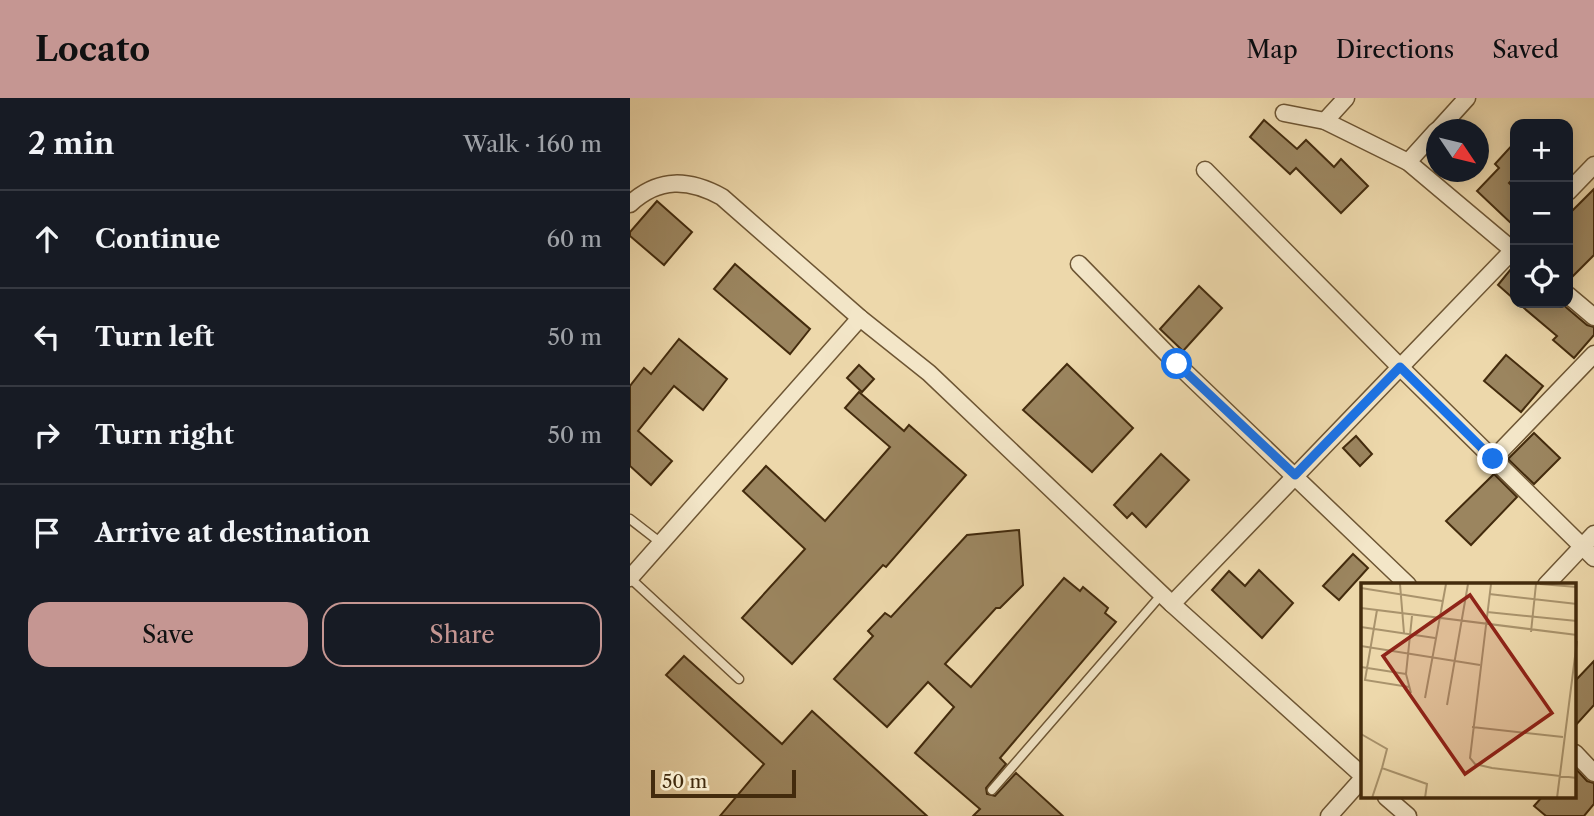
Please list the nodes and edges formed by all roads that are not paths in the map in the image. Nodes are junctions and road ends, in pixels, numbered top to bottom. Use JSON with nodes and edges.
{"nodes":[{"id":1,"x":1346,"y":98,"type":"edge"},
{"id":2,"x":1466,"y":98,"type":"edge"},
{"id":3,"x":1284,"y":113,"type":"dead end"},
{"id":4,"x":1447,"y":119,"type":"edge"},
{"id":5,"x":1325,"y":121,"type":"junction"},
{"id":6,"x":1426,"y":142,"type":"edge"},
{"id":7,"x":1408,"y":162,"type":"junction"},
{"id":8,"x":1594,"y":164,"type":"edge"},
{"id":9,"x":1205,"y":170,"type":"dead end"},
{"id":10,"x":1573,"y":187,"type":"edge"},
{"id":11,"x":630,"y":204,"type":"edge"},
{"id":12,"x":1510,"y":246,"type":"edge"},
{"id":13,"x":1510,"y":255,"type":"edge"},
{"id":14,"x":1079,"y":264,"type":"dead end"},
{"id":15,"x":1573,"y":299,"type":"edge"},
{"id":16,"x":1594,"y":317,"type":"edge"},
{"id":17,"x":860,"y":318,"type":"junction"},
{"id":18,"x":1594,"y":354,"type":"edge"},
{"id":19,"x":1400,"y":367,"type":"junction"},
{"id":20,"x":1493,"y":459,"type":"junction"},
{"id":21,"x":1295,"y":475,"type":"junction"},
{"id":22,"x":630,"y":519,"type":"edge"},
{"id":23,"x":1594,"y":534,"type":"edge"},
{"id":24,"x":661,"y":543,"type":"junction"},
{"id":25,"x":1582,"y":546,"type":"junction"},
{"id":26,"x":1594,"y":558,"type":"edge"},
{"id":27,"x":630,"y":578,"type":"edge"},
{"id":28,"x":1406,"y":583,"type":"edge"},
{"id":29,"x":1548,"y":583,"type":"edge"},
{"id":30,"x":1167,"y":599,"type":"junction"},
{"id":31,"x":739,"y":679,"type":"dead end"},
{"id":32,"x":1576,"y":754,"type":"edge"},
{"id":33,"x":1594,"y":772,"type":"edge"},
{"id":34,"x":1361,"y":775,"type":"edge"},
{"id":35,"x":1361,"y":779,"type":"edge"},
{"id":36,"x":992,"y":790,"type":"dead end"},
{"id":37,"x":1387,"y":798,"type":"edge"},
{"id":38,"x":1329,"y":816,"type":"edge"},
{"id":39,"x":1408,"y":816,"type":"edge"}],
"edges":[{"from":1,"to":5,"type":"street"},
{"from":2,"to":4,"type":"street"},
{"from":3,"to":5,"type":"street"},
{"from":5,"to":7,"type":"street"},
{"from":6,"to":7,"type":"street"},
{"from":7,"to":12,"type":"street"},
{"from":8,"to":10,"type":"street"},
{"from":9,"to":19,"type":"street"},
{"from":11,"to":17,"type":"street"},
{"from":13,"to":19,"type":"street"},
{"from":14,"to":21,"type":"street"},
{"from":15,"to":16,"type":"street"},
{"from":17,"to":24,"type":"street"},
{"from":17,"to":30,"type":"street"},
{"from":18,"to":20,"type":"street"},
{"from":19,"to":20,"type":"street"},
{"from":19,"to":21,"type":"street"},
{"from":20,"to":25,"type":"street"},
{"from":21,"to":28,"type":"street"},
{"from":21,"to":30,"type":"street"},
{"from":22,"to":24,"type":"lane"},
{"from":23,"to":25,"type":"street"},
{"from":24,"to":27,"type":"street"},
{"from":25,"to":26,"type":"street"},
{"from":25,"to":29,"type":"street"},
{"from":27,"to":31,"type":"lane"},
{"from":30,"to":34,"type":"street"},
{"from":30,"to":36,"type":"lane"},
{"from":32,"to":33,"type":"street"},
{"from":35,"to":38,"type":"street"},
{"from":37,"to":39,"type":"street"}]}
